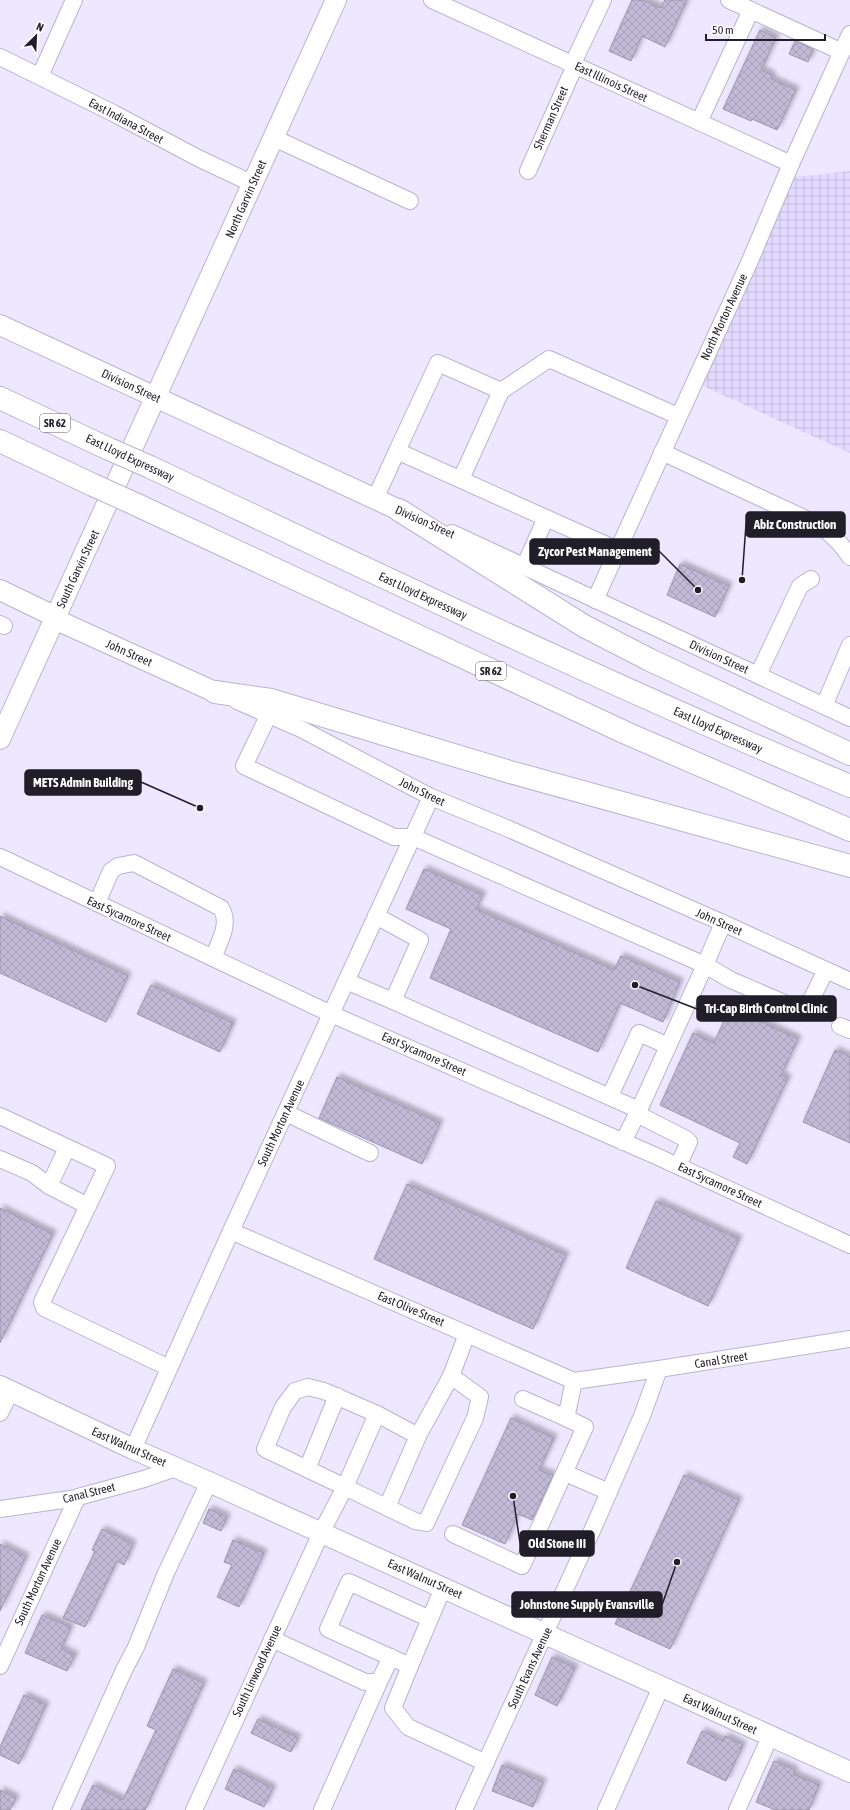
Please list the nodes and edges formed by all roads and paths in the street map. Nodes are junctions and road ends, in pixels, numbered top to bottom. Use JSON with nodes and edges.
{"nodes":[{"id":1,"x":74,"y":0,"type":"edge"},
{"id":2,"x":336,"y":0,"type":"edge"},
{"id":3,"x":432,"y":0,"type":"edge"},
{"id":4,"x":602,"y":0,"type":"edge"},
{"id":5,"x":729,"y":0,"type":"edge"},
{"id":6,"x":751,"y":10,"type":"junction"},
{"id":7,"x":850,"y":34,"type":"edge"},
{"id":8,"x":842,"y":52,"type":"junction"},
{"id":9,"x":0,"y":57,"type":"edge"},
{"id":10,"x":573,"y":64,"type":"junction"},
{"id":11,"x":40,"y":76,"type":"junction"},
{"id":12,"x":699,"y":122,"type":"junction"},
{"id":13,"x":274,"y":138,"type":"junction"},
{"id":14,"x":791,"y":164,"type":"junction"},
{"id":15,"x":528,"y":171,"type":"dead end"},
{"id":16,"x":253,"y":184,"type":"junction"},
{"id":17,"x":410,"y":201,"type":"dead end"},
{"id":18,"x":0,"y":324,"type":"edge"},
{"id":19,"x":501,"y":391,"type":"junction"},
{"id":20,"x":156,"y":397,"type":"junction"},
{"id":21,"x":0,"y":398,"type":"edge"},
{"id":22,"x":678,"y":416,"type":"junction"},
{"id":23,"x":0,"y":442,"type":"edge"},
{"id":24,"x":397,"y":451,"type":"junction"},
{"id":25,"x":662,"y":452,"type":"junction"},
{"id":26,"x":461,"y":479,"type":"junction"},
{"id":27,"x":375,"y":499,"type":"junction"},
{"id":28,"x":399,"y":510,"type":"junction"},
{"id":29,"x":546,"y":518,"type":"junction"},
{"id":30,"x":618,"y":550,"type":"junction"},
{"id":31,"x":850,"y":557,"type":"edge"},
{"id":32,"x":524,"y":567,"type":"junction"},
{"id":33,"x":811,"y":579,"type":"dead end"},
{"id":34,"x":0,"y":590,"type":"edge"},
{"id":35,"x":595,"y":600,"type":"junction"},
{"id":36,"x":56,"y":617,"type":"junction"},
{"id":37,"x":850,"y":645,"type":"edge"},
{"id":38,"x":758,"y":675,"type":"junction"},
{"id":39,"x":215,"y":692,"type":"junction"},
{"id":40,"x":824,"y":706,"type":"junction"},
{"id":41,"x":269,"y":714,"type":"junction"},
{"id":42,"x":850,"y":718,"type":"edge"},
{"id":43,"x":4,"y":719,"type":"edge"},
{"id":44,"x":0,"y":739,"type":"edge"},
{"id":45,"x":850,"y":754,"type":"edge"},
{"id":46,"x":850,"y":786,"type":"edge"},
{"id":47,"x":431,"y":797,"type":"junction"},
{"id":48,"x":850,"y":830,"type":"edge"},
{"id":49,"x":413,"y":837,"type":"junction"},
{"id":50,"x":0,"y":857,"type":"edge"},
{"id":51,"x":850,"y":866,"type":"edge"},
{"id":52,"x":96,"y":903,"type":"junction"},
{"id":53,"x":376,"y":916,"type":"junction"},
{"id":54,"x":722,"y":923,"type":"junction"},
{"id":55,"x":213,"y":958,"type":"junction"},
{"id":56,"x":705,"y":964,"type":"junction"},
{"id":57,"x":826,"y":970,"type":"junction"},
{"id":58,"x":346,"y":981,"type":"junction"},
{"id":59,"x":850,"y":981,"type":"edge"},
{"id":60,"x":393,"y":1001,"type":"junction"},
{"id":61,"x":331,"y":1014,"type":"junction"},
{"id":62,"x":668,"y":1046,"type":"junction"},
{"id":63,"x":610,"y":1096,"type":"junction"},
{"id":64,"x":638,"y":1112,"type":"junction"},
{"id":65,"x":286,"y":1113,"type":"junction"},
{"id":66,"x":0,"y":1116,"type":"edge"},
{"id":67,"x":623,"y":1142,"type":"junction"},
{"id":68,"x":67,"y":1148,"type":"junction"},
{"id":69,"x":370,"y":1153,"type":"dead end"},
{"id":70,"x":0,"y":1159,"type":"edge"},
{"id":71,"x":678,"y":1166,"type":"junction"},
{"id":72,"x":49,"y":1186,"type":"junction"},
{"id":73,"x":88,"y":1206,"type":"junction"},
{"id":74,"x":231,"y":1231,"type":"junction"},
{"id":75,"x":850,"y":1245,"type":"edge"},
{"id":76,"x":467,"y":1334,"type":"junction"},
{"id":77,"x":850,"y":1340,"type":"edge"},
{"id":78,"x":169,"y":1368,"type":"junction"},
{"id":79,"x":659,"y":1369,"type":"junction"},
{"id":80,"x":450,"y":1376,"type":"junction"},
{"id":81,"x":592,"y":1378,"type":"joint"},
{"id":82,"x":574,"y":1380,"type":"junction"},
{"id":83,"x":5,"y":1389,"type":"edge"},
{"id":84,"x":337,"y":1396,"type":"junction"},
{"id":85,"x":523,"y":1399,"type":"dead end"},
{"id":86,"x":0,"y":1413,"type":"edge"},
{"id":87,"x":377,"y":1414,"type":"junction"},
{"id":88,"x":566,"y":1418,"type":"junction"},
{"id":89,"x":418,"y":1436,"type":"junction"},
{"id":90,"x":133,"y":1450,"type":"junction"},
{"id":91,"x":176,"y":1468,"type":"junction"},
{"id":92,"x":307,"y":1469,"type":"junction"},
{"id":93,"x":565,"y":1473,"type":"junction"},
{"id":94,"x":209,"y":1482,"type":"junction"},
{"id":95,"x":345,"y":1488,"type":"junction"},
{"id":96,"x":609,"y":1492,"type":"junction"},
{"id":97,"x":77,"y":1498,"type":"junction"},
{"id":98,"x":387,"y":1507,"type":"junction"},
{"id":99,"x":0,"y":1509,"type":"edge"},
{"id":100,"x":321,"y":1533,"type":"junction"},
{"id":101,"x":453,"y":1534,"type":"dead end"},
{"id":102,"x":443,"y":1588,"type":"junction"},
{"id":103,"x":430,"y":1619,"type":"junction"},
{"id":104,"x":546,"y":1634,"type":"junction"},
{"id":105,"x":272,"y":1639,"type":"junction"},
{"id":106,"x":391,"y":1657,"type":"junction"},
{"id":107,"x":0,"y":1666,"type":"edge"},
{"id":108,"x":410,"y":1666,"type":"junction"},
{"id":109,"x":379,"y":1682,"type":"junction"},
{"id":110,"x":661,"y":1687,"type":"junction"},
{"id":111,"x":770,"y":1736,"type":"junction"},
{"id":112,"x":486,"y":1763,"type":"junction"},
{"id":113,"x":850,"y":1772,"type":"edge"},
{"id":114,"x":61,"y":1810,"type":"edge"},
{"id":115,"x":194,"y":1810,"type":"edge"},
{"id":116,"x":322,"y":1810,"type":"edge"},
{"id":117,"x":464,"y":1810,"type":"edge"},
{"id":118,"x":606,"y":1810,"type":"edge"},
{"id":119,"x":736,"y":1810,"type":"edge"}],
"edges":[{"from":1,"to":11,"type":"street"},
{"from":2,"to":13,"type":"main road","name":"North Garvin Street"},
{"from":3,"to":10,"type":"street","name":"East Illinois Street"},
{"from":4,"to":10,"type":"street","name":"Sherman Street"},
{"from":5,"to":6,"type":"street"},
{"from":6,"to":8,"type":"street"},
{"from":6,"to":12,"type":"street"},
{"from":7,"to":8,"type":"street","name":"North Morton Avenue"},
{"from":8,"to":14,"type":"street","name":"North Morton Avenue"},
{"from":9,"to":11,"type":"street","name":"East Indiana Street"},
{"from":10,"to":12,"type":"street","name":"East Illinois Street"},
{"from":10,"to":15,"type":"street","name":"Sherman Street"},
{"from":11,"to":16,"type":"street","name":"East Indiana Street"},
{"from":12,"to":14,"type":"street","name":"East Illinois Street"},
{"from":13,"to":16,"type":"main road","name":"North Garvin Street"},
{"from":13,"to":17,"type":"street"},
{"from":14,"to":22,"type":"street","name":"North Morton Avenue"},
{"from":16,"to":20,"type":"main road","name":"North Garvin Street"},
{"from":18,"to":20,"type":"main road","name":"Division Street"},
{"from":19,"to":22,"type":"street"},
{"from":19,"to":24,"type":"street"},
{"from":19,"to":26,"type":"street"},
{"from":20,"to":27,"type":"main road","name":"Division Street"},
{"from":20,"to":36,"type":"main road","name":"South Garvin Street"},
{"from":21,"to":46,"type":"highway","name":"East Lloyd Expressway","number":"SR 62","bridge":true},
{"from":22,"to":25,"type":"street","name":"North Morton Avenue"},
{"from":23,"to":48,"type":"highway","number":"SR 62","bridge":true},
{"from":24,"to":26,"type":"street"},
{"from":24,"to":27,"type":"street"},
{"from":25,"to":30,"type":"street","name":"North Morton Avenue"},
{"from":25,"to":31,"type":"street"},
{"from":26,"to":29,"type":"street"},
{"from":27,"to":28,"type":"main road","name":"Division Street"},
{"from":28,"to":32,"type":"street","name":"Division Street"},
{"from":28,"to":45,"type":"highway"},
{"from":29,"to":30,"type":"street"},
{"from":29,"to":32,"type":"street"},
{"from":30,"to":35,"type":"street","name":"North Morton Avenue"},
{"from":32,"to":35,"type":"street","name":"Division Street"},
{"from":33,"to":38,"type":"street"},
{"from":34,"to":36,"type":"main road","name":"John Street"},
{"from":35,"to":38,"type":"street","name":"Division Street"},
{"from":36,"to":39,"type":"main road","name":"John Street"},
{"from":36,"to":43,"type":"main road","name":"South Garvin Street"},
{"from":37,"to":40,"type":"street"},
{"from":38,"to":40,"type":"street","name":"Division Street"},
{"from":39,"to":41,"type":"street","name":"John Street"},
{"from":39,"to":51,"type":"highway"},
{"from":40,"to":42,"type":"street","name":"Division Street"},
{"from":41,"to":47,"type":"street","name":"John Street"},
{"from":41,"to":49,"type":"street"},
{"from":43,"to":44,"type":"main road","name":"South Garvin Street"},
{"from":47,"to":49,"type":"street","name":"South Morton Avenue"},
{"from":47,"to":54,"type":"street","name":"John Street"},
{"from":49,"to":53,"type":"street","name":"South Morton Avenue"},
{"from":49,"to":56,"type":"street"},
{"from":50,"to":52,"type":"street","name":"East Sycamore Street"},
{"from":52,"to":55,"type":"street","name":"East Sycamore Street"},
{"from":52,"to":55,"type":"street"},
{"from":53,"to":58,"type":"street","name":"South Morton Avenue"},
{"from":53,"to":60,"type":"street"},
{"from":54,"to":56,"type":"street"},
{"from":54,"to":57,"type":"street","name":"John Street"},
{"from":55,"to":61,"type":"street","name":"East Sycamore Street"},
{"from":56,"to":57,"type":"street"},
{"from":56,"to":62,"type":"street"},
{"from":57,"to":59,"type":"street","name":"John Street"},
{"from":58,"to":60,"type":"street"},
{"from":58,"to":61,"type":"street","name":"South Morton Avenue"},
{"from":60,"to":63,"type":"street"},
{"from":61,"to":65,"type":"street","name":"South Morton Avenue"},
{"from":61,"to":67,"type":"street","name":"East Sycamore Street"},
{"from":62,"to":63,"type":"street"},
{"from":62,"to":64,"type":"street"},
{"from":63,"to":64,"type":"street"},
{"from":64,"to":67,"type":"street"},
{"from":64,"to":71,"type":"street"},
{"from":65,"to":69,"type":"street"},
{"from":65,"to":74,"type":"street","name":"South Morton Avenue"},
{"from":66,"to":68,"type":"street"},
{"from":67,"to":71,"type":"street","name":"East Sycamore Street"},
{"from":68,"to":72,"type":"street"},
{"from":68,"to":73,"type":"street"},
{"from":70,"to":72,"type":"street"},
{"from":71,"to":75,"type":"street","name":"East Sycamore Street"},
{"from":72,"to":73,"type":"street"},
{"from":73,"to":78,"type":"street"},
{"from":74,"to":76,"type":"street","name":"East Olive Street"},
{"from":74,"to":78,"type":"street","name":"South Morton Avenue"},
{"from":76,"to":80,"type":"street"},
{"from":76,"to":82,"type":"street","name":"East Olive Street"},
{"from":77,"to":79,"type":"street","name":"Canal Street"},
{"from":78,"to":90,"type":"street","name":"South Morton Avenue"},
{"from":79,"to":81,"type":"street","name":"Canal Street"},
{"from":79,"to":96,"type":"street","name":"South Evans Avenue"},
{"from":80,"to":89,"type":"street"},
{"from":80,"to":98,"type":"street"},
{"from":81,"to":82,"type":"street","name":"East Olive Street"},
{"from":82,"to":88,"type":"street"},
{"from":83,"to":86,"type":"street"},
{"from":83,"to":90,"type":"main road","name":"East Walnut Street"},
{"from":84,"to":87,"type":"street"},
{"from":84,"to":92,"type":"street"},
{"from":84,"to":92,"type":"street"},
{"from":85,"to":88,"type":"street"},
{"from":87,"to":89,"type":"street"},
{"from":87,"to":95,"type":"street","name":"South Linwood Avenue"},
{"from":88,"to":93,"type":"street"},
{"from":89,"to":98,"type":"street"},
{"from":90,"to":91,"type":"main road","name":"East Walnut Street"},
{"from":91,"to":94,"type":"main road","name":"East Walnut Street"},
{"from":91,"to":97,"type":"street","name":"Canal Street"},
{"from":92,"to":95,"type":"street"},
{"from":93,"to":96,"type":"street"},
{"from":93,"to":101,"type":"street"},
{"from":94,"to":100,"type":"main road","name":"East Walnut Street"},
{"from":94,"to":114,"type":"street"},
{"from":95,"to":98,"type":"street"},
{"from":95,"to":100,"type":"street","name":"South Linwood Avenue"},
{"from":96,"to":104,"type":"street","name":"South Evans Avenue"},
{"from":97,"to":99,"type":"street","name":"Canal Street"},
{"from":97,"to":107,"type":"street","name":"South Morton Avenue"},
{"from":100,"to":102,"type":"main road","name":"East Walnut Street"},
{"from":100,"to":105,"type":"street","name":"South Linwood Avenue"},
{"from":102,"to":103,"type":"street"},
{"from":102,"to":104,"type":"main road","name":"East Walnut Street"},
{"from":103,"to":106,"type":"street"},
{"from":103,"to":108,"type":"street"},
{"from":104,"to":110,"type":"main road","name":"East Walnut Street"},
{"from":104,"to":112,"type":"street","name":"South Evans Avenue"},
{"from":105,"to":109,"type":"street"},
{"from":105,"to":115,"type":"street","name":"South Linwood Avenue"},
{"from":106,"to":108,"type":"street"},
{"from":106,"to":109,"type":"street"},
{"from":108,"to":112,"type":"street"},
{"from":109,"to":116,"type":"street"},
{"from":110,"to":111,"type":"main road","name":"East Walnut Street"},
{"from":110,"to":118,"type":"street"},
{"from":111,"to":113,"type":"main road","name":"East Walnut Street"},
{"from":111,"to":119,"type":"street"},
{"from":112,"to":117,"type":"street","name":"South Evans Avenue"}]}
